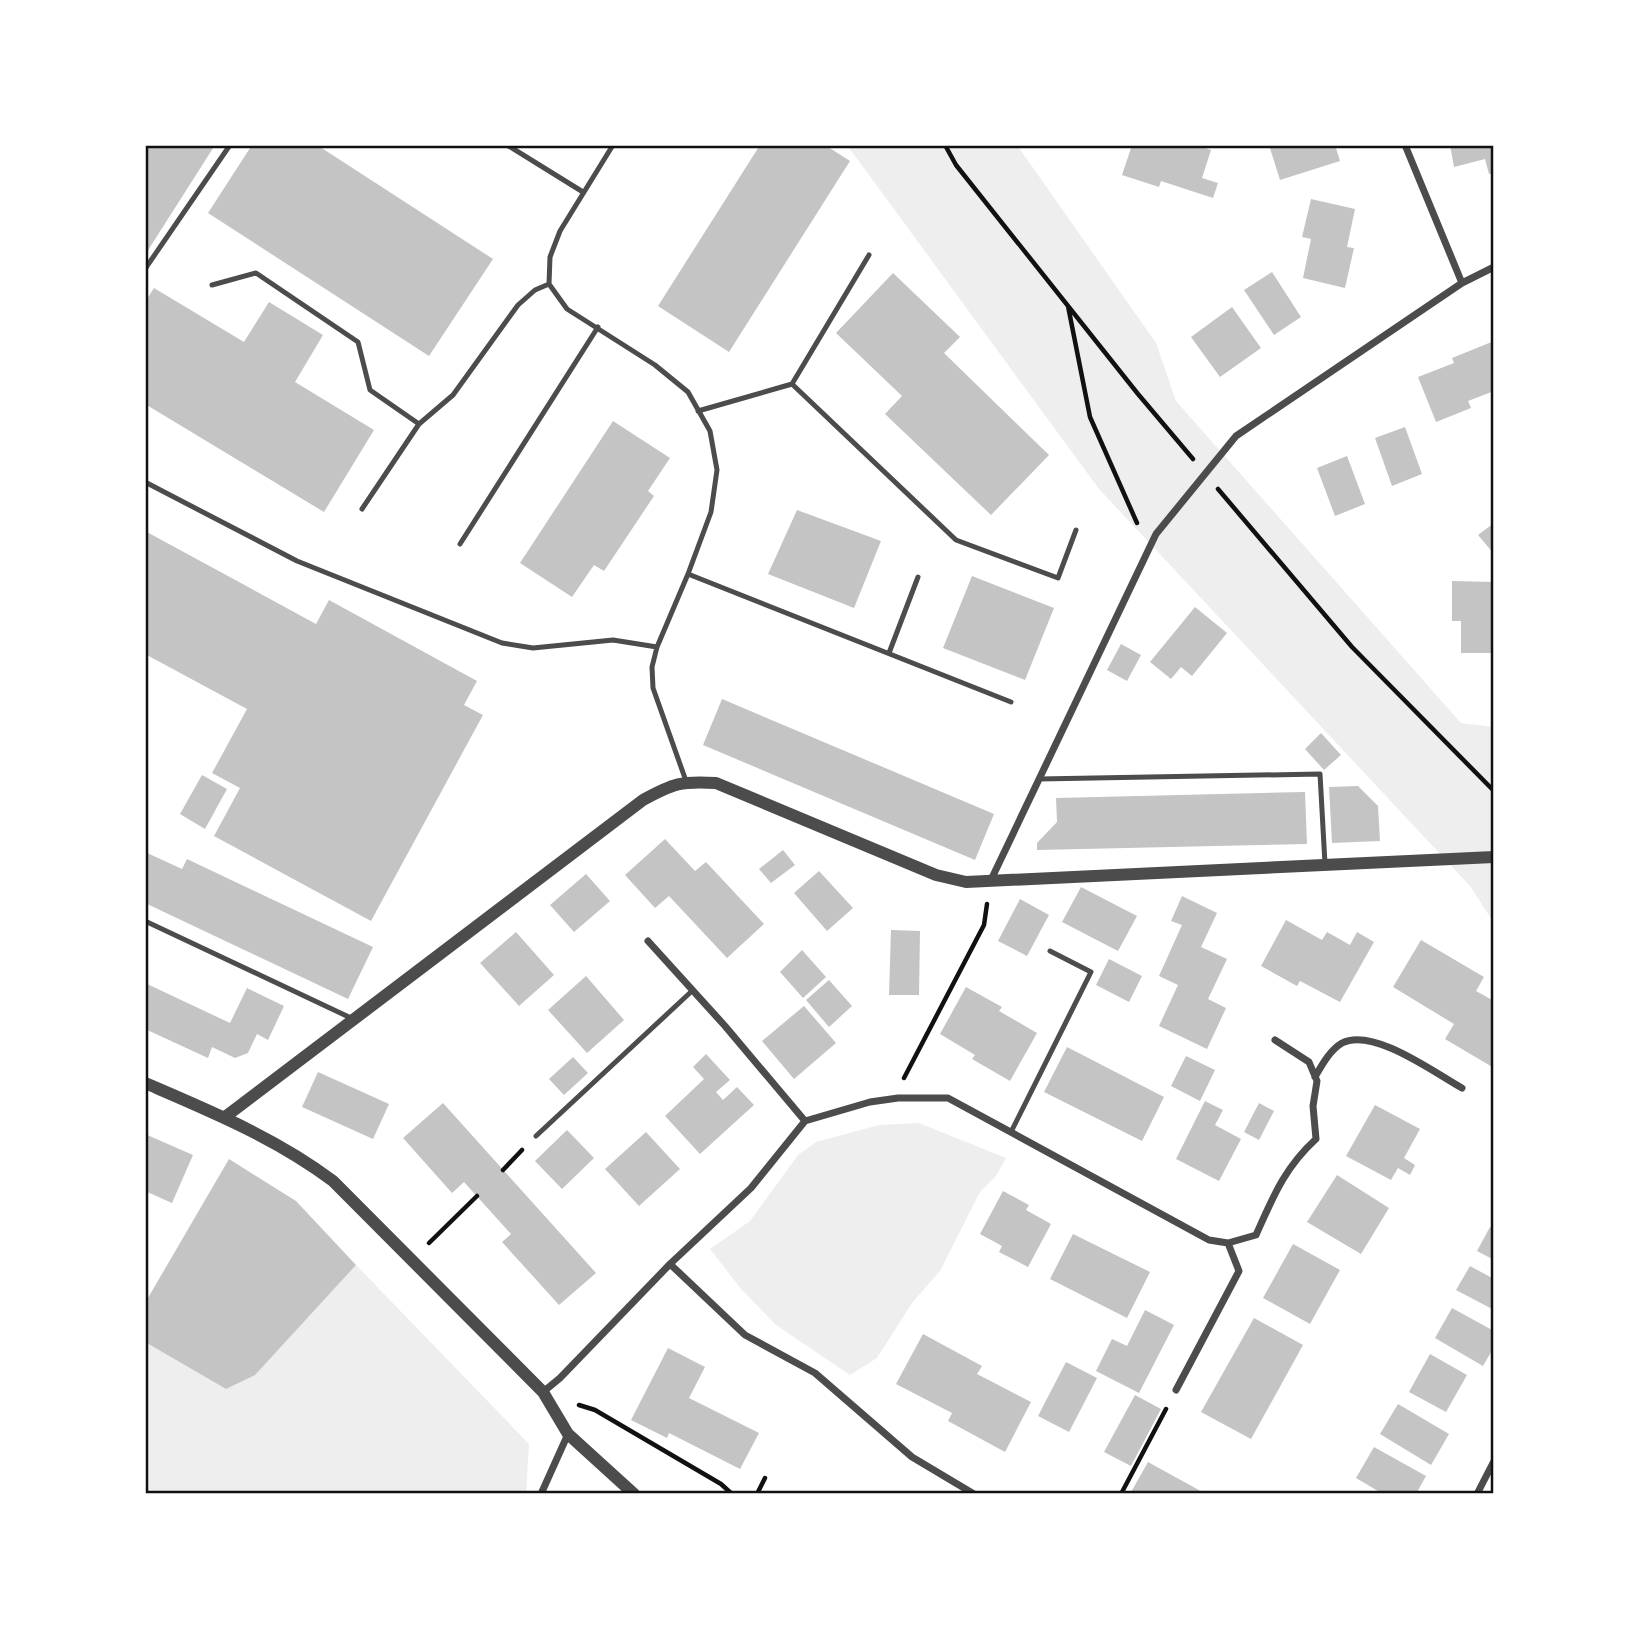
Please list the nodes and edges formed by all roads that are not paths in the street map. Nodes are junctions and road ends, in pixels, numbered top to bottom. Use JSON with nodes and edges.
{"nodes":[{"id":1,"x":230,"y":145,"type":"edge"},
{"id":2,"x":507,"y":145,"type":"edge"},
{"id":3,"x":613,"y":145,"type":"edge"},
{"id":4,"x":1405,"y":145,"type":"edge"},
{"id":5,"x":583,"y":192,"type":"junction"},
{"id":6,"x":869,"y":255,"type":"dead end"},
{"id":7,"x":1494,"y":267,"type":"edge"},
{"id":8,"x":145,"y":269,"type":"edge"},
{"id":9,"x":1462,"y":283,"type":"junction"},
{"id":10,"x":550,"y":284,"type":"junction"},
{"id":11,"x":212,"y":285,"type":"dead end"},
{"id":12,"x":598,"y":327,"type":"junction"},
{"id":13,"x":792,"y":384,"type":"junction"},
{"id":14,"x":698,"y":411,"type":"junction"},
{"id":15,"x":419,"y":424,"type":"junction"},
{"id":16,"x":145,"y":482,"type":"edge"},
{"id":17,"x":362,"y":509,"type":"dead end"},
{"id":18,"x":1076,"y":530,"type":"dead end"},
{"id":19,"x":460,"y":544,"type":"dead end"},
{"id":20,"x":688,"y":574,"type":"junction"},
{"id":21,"x":918,"y":577,"type":"dead end"},
{"id":22,"x":657,"y":647,"type":"junction"},
{"id":23,"x":889,"y":653,"type":"junction"},
{"id":24,"x":1011,"y":702,"type":"dead end"},
{"id":25,"x":1040,"y":779,"type":"junction"},
{"id":26,"x":686,"y":781,"type":"junction"},
{"id":27,"x":1494,"y":857,"type":"edge"},
{"id":28,"x":1325,"y":865,"type":"junction"},
{"id":29,"x":990,"y":882,"type":"junction"},
{"id":30,"x":145,"y":920,"type":"edge"},
{"id":31,"x":648,"y":941,"type":"dead end"},
{"id":32,"x":1051,"y":951,"type":"dead end"},
{"id":33,"x":693,"y":990,"type":"junction"},
{"id":34,"x":353,"y":1018,"type":"junction"},
{"id":35,"x":1275,"y":1040,"type":"dead end"},
{"id":36,"x":1315,"y":1077,"type":"junction"},
{"id":37,"x":145,"y":1083,"type":"edge"},
{"id":38,"x":1462,"y":1088,"type":"dead end"},
{"id":39,"x":225,"y":1118,"type":"junction"},
{"id":40,"x":805,"y":1121,"type":"junction"},
{"id":41,"x":1011,"y":1132,"type":"junction"},
{"id":42,"x":536,"y":1136,"type":"road end"},
{"id":43,"x":1228,"y":1243,"type":"junction"},
{"id":44,"x":670,"y":1264,"type":"junction"},
{"id":45,"x":1176,"y":1390,"type":"road end"},
{"id":46,"x":543,"y":1392,"type":"junction"},
{"id":47,"x":568,"y":1434,"type":"junction"},
{"id":48,"x":1494,"y":1461,"type":"edge"},
{"id":49,"x":541,"y":1494,"type":"edge"},
{"id":50,"x":634,"y":1494,"type":"edge"},
{"id":51,"x":974,"y":1494,"type":"edge"},
{"id":52,"x":1477,"y":1494,"type":"edge"}],
"edges":[{"from":1,"to":8,"type":"lane"},
{"from":2,"to":5,"type":"lane"},
{"from":3,"to":5,"type":"lane"},
{"from":4,"to":9,"type":"street"},
{"from":5,"to":10,"type":"lane"},
{"from":6,"to":13,"type":"lane"},
{"from":7,"to":9,"type":"street"},
{"from":9,"to":25,"type":"street"},
{"from":10,"to":12,"type":"lane"},
{"from":10,"to":15,"type":"lane"},
{"from":11,"to":15,"type":"lane"},
{"from":12,"to":14,"type":"lane"},
{"from":12,"to":19,"type":"lane"},
{"from":13,"to":14,"type":"lane"},
{"from":13,"to":18,"type":"lane"},
{"from":14,"to":20,"type":"lane"},
{"from":15,"to":17,"type":"lane"},
{"from":16,"to":22,"type":"lane"},
{"from":20,"to":22,"type":"lane"},
{"from":20,"to":23,"type":"lane"},
{"from":21,"to":23,"type":"lane"},
{"from":22,"to":26,"type":"lane"},
{"from":23,"to":24,"type":"lane"},
{"from":25,"to":28,"type":"lane"},
{"from":25,"to":29,"type":"street"},
{"from":26,"to":29,"type":"street"},
{"from":26,"to":34,"type":"street"},
{"from":27,"to":28,"type":"street"},
{"from":28,"to":29,"type":"street"},
{"from":30,"to":34,"type":"lane"},
{"from":31,"to":33,"type":"street"},
{"from":32,"to":41,"type":"lane"},
{"from":33,"to":40,"type":"street"},
{"from":33,"to":42,"type":"lane"},
{"from":34,"to":39,"type":"street"},
{"from":35,"to":36,"type":"street"},
{"from":36,"to":38,"type":"street"},
{"from":36,"to":43,"type":"street"},
{"from":37,"to":39,"type":"street"},
{"from":39,"to":46,"type":"street"},
{"from":40,"to":41,"type":"street"},
{"from":40,"to":44,"type":"street"},
{"from":41,"to":43,"type":"street"},
{"from":43,"to":45,"type":"street"},
{"from":44,"to":46,"type":"street"},
{"from":44,"to":51,"type":"street"},
{"from":46,"to":47,"type":"street"},
{"from":47,"to":49,"type":"street"},
{"from":47,"to":50,"type":"street"},
{"from":48,"to":52,"type":"street"}]}
